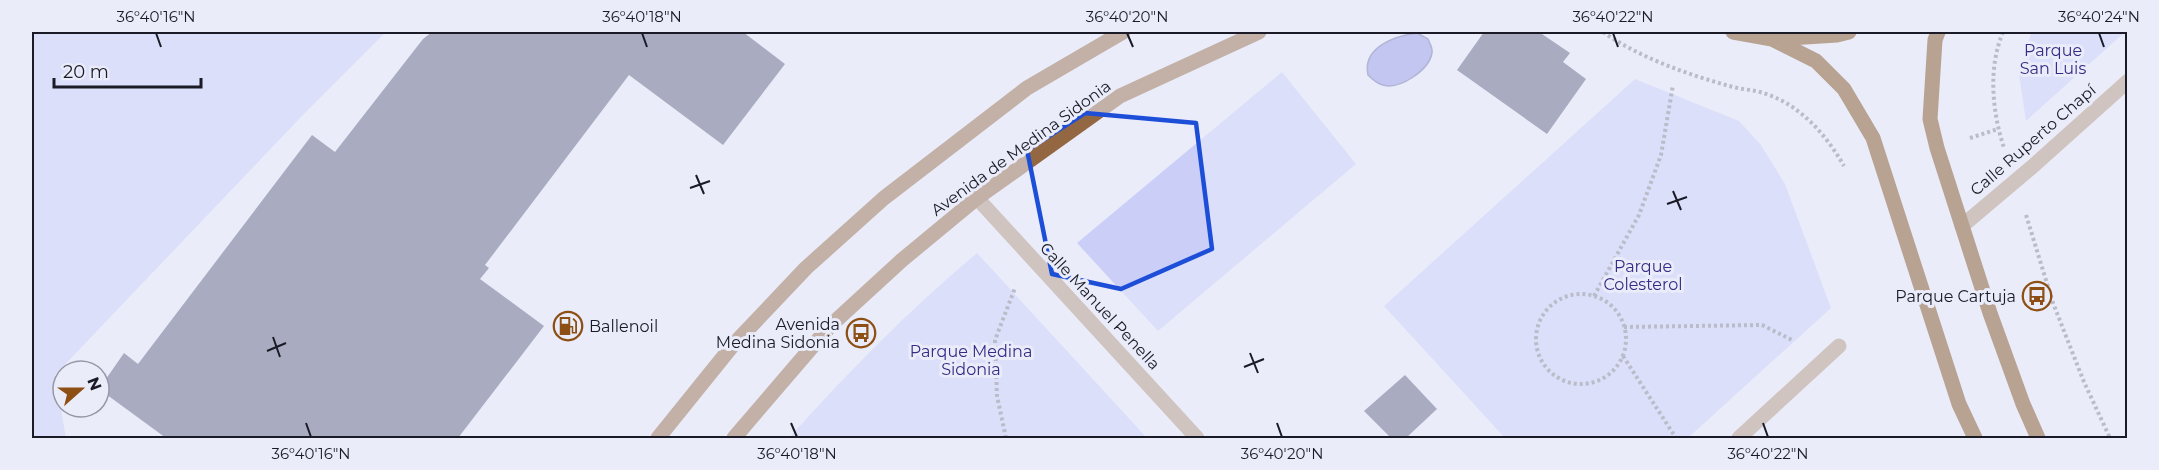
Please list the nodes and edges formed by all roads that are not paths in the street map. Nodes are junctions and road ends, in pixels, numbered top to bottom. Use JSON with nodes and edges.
{"nodes":[{"id":1,"x":1123,"y":32,"type":"edge"},
{"id":2,"x":1259,"y":32,"type":"edge"},
{"id":3,"x":1733,"y":32,"type":"edge"},
{"id":4,"x":1850,"y":32,"type":"edge"},
{"id":5,"x":1938,"y":32,"type":"edge"},
{"id":6,"x":1772,"y":39,"type":"junction"},
{"id":7,"x":2127,"y":81,"type":"edge"},
{"id":8,"x":977,"y":198,"type":"junction"},
{"id":9,"x":1962,"y":226,"type":"junction"},
{"id":10,"x":1839,"y":346,"type":"dead end"},
{"id":11,"x":658,"y":438,"type":"edge"},
{"id":12,"x":734,"y":438,"type":"edge"},
{"id":13,"x":1197,"y":438,"type":"edge"},
{"id":14,"x":1739,"y":438,"type":"edge"},
{"id":15,"x":1975,"y":438,"type":"edge"},
{"id":16,"x":2038,"y":438,"type":"edge"}],
"edges":[{"from":1,"to":11,"type":"main road"},
{"from":2,"to":8,"type":"main road","name":"Avenida de Medina Sidonia"},
{"from":3,"to":6,"type":"main road"},
{"from":4,"to":6,"type":"main road"},
{"from":5,"to":9,"type":"main road"},
{"from":6,"to":15,"type":"main road"},
{"from":7,"to":9,"type":"street","name":"Calle Ruperto Chapí"},
{"from":8,"to":12,"type":"main road","name":"Avenida de Medina Sidonia"},
{"from":8,"to":13,"type":"street","name":"Calle Manuel Penella"},
{"from":9,"to":16,"type":"main road"},
{"from":10,"to":14,"type":"street"}]}
